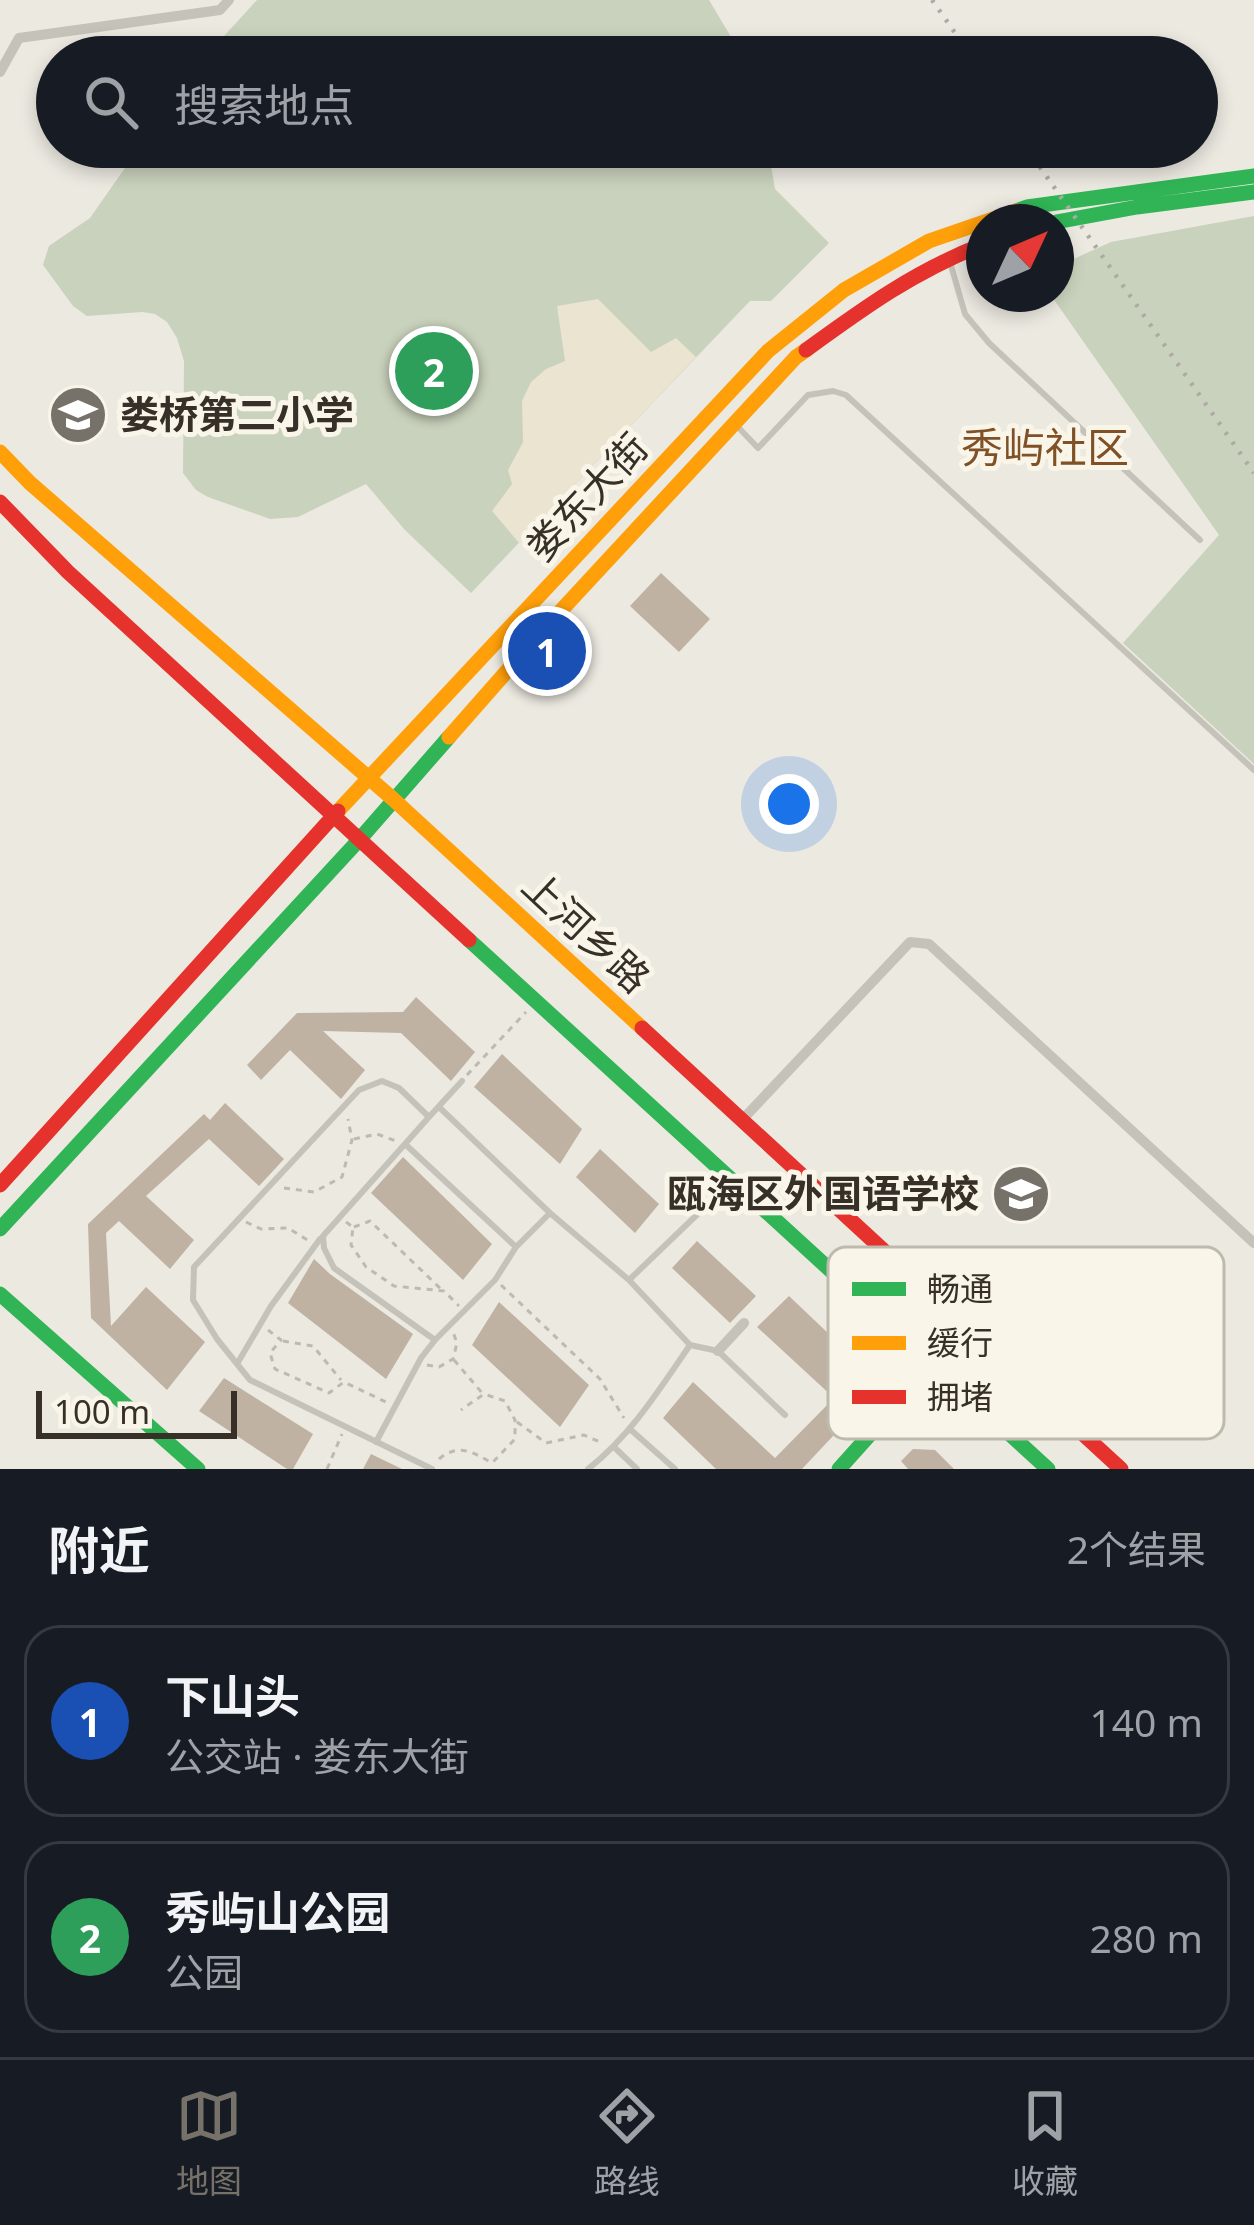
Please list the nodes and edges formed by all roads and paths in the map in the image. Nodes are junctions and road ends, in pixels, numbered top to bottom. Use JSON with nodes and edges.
{"nodes":[{"id":1,"x":229,"y":0,"type":"edge"},
{"id":2,"x":0,"y":72,"type":"edge"},
{"id":3,"x":1254,"y":176,"type":"edge"},
{"id":4,"x":1254,"y":192,"type":"edge"},
{"id":5,"x":1074,"y":219,"type":"edge"},
{"id":6,"x":966,"y":251,"type":"edge"},
{"id":7,"x":949,"y":258,"type":"junction"},
{"id":8,"x":734,"y":424,"type":"junction"},
{"id":9,"x":0,"y":452,"type":"edge"},
{"id":10,"x":0,"y":502,"type":"edge"},
{"id":11,"x":1200,"y":540,"type":"dead end"},
{"id":12,"x":1254,"y":770,"type":"edge"},
{"id":13,"x":369,"y":779,"type":"junction"},
{"id":14,"x":393,"y":799,"type":"junction"},
{"id":15,"x":333,"y":816,"type":"junction"},
{"id":16,"x":359,"y":840,"type":"junction"},
{"id":17,"x":535,"y":1001,"type":"junction"},
{"id":18,"x":462,"y":1081,"type":"joint"},
{"id":19,"x":345,"y":1105,"type":"junction"},
{"id":20,"x":439,"y":1106,"type":"junction"},
{"id":21,"x":429,"y":1117,"type":"junction"},
{"id":22,"x":742,"y":1120,"type":"junction"},
{"id":23,"x":352,"y":1139,"type":"junction"},
{"id":24,"x":405,"y":1144,"type":"junction"},
{"id":25,"x":732,"y":1181,"type":"junction"},
{"id":26,"x":0,"y":1185,"type":"edge"},
{"id":27,"x":269,"y":1186,"type":"junction"},
{"id":28,"x":550,"y":1213,"type":"junction"},
{"id":29,"x":340,"y":1217,"type":"junction"},
{"id":30,"x":239,"y":1218,"type":"junction"},
{"id":31,"x":353,"y":1227,"type":"junction"},
{"id":32,"x":0,"y":1229,"type":"edge"},
{"id":33,"x":322,"y":1236,"type":"junction"},
{"id":34,"x":1254,"y":1243,"type":"edge"},
{"id":35,"x":316,"y":1245,"type":"junction"},
{"id":36,"x":516,"y":1247,"type":"junction"},
{"id":37,"x":880,"y":1247,"type":"edge"},
{"id":38,"x":828,"y":1268,"type":"edge"},
{"id":39,"x":495,"y":1280,"type":"junction"},
{"id":40,"x":629,"y":1280,"type":"junction"},
{"id":41,"x":444,"y":1292,"type":"junction"},
{"id":42,"x":0,"y":1294,"type":"edge"},
{"id":43,"x":464,"y":1311,"type":"junction"},
{"id":44,"x":744,"y":1323,"type":"dead end"},
{"id":45,"x":260,"y":1324,"type":"junction"},
{"id":46,"x":450,"y":1325,"type":"junction"},
{"id":47,"x":281,"y":1340,"type":"junction"},
{"id":48,"x":435,"y":1340,"type":"junction"},
{"id":49,"x":690,"y":1345,"type":"junction"},
{"id":50,"x":718,"y":1351,"type":"junction"},
{"id":51,"x":453,"y":1359,"type":"junction"},
{"id":52,"x":237,"y":1364,"type":"junction"},
{"id":53,"x":418,"y":1364,"type":"junction"},
{"id":54,"x":344,"y":1382,"type":"junction"},
{"id":55,"x":484,"y":1394,"type":"junction"},
{"id":56,"x":395,"y":1406,"type":"junction"},
{"id":57,"x":460,"y":1410,"type":"dead end"},
{"id":58,"x":785,"y":1415,"type":"dead end"},
{"id":59,"x":515,"y":1420,"type":"junction"},
{"id":60,"x":345,"y":1427,"type":"junction"},
{"id":61,"x":631,"y":1430,"type":"junction"},
{"id":62,"x":866,"y":1439,"type":"edge"},
{"id":63,"x":1013,"y":1439,"type":"edge"},
{"id":64,"x":1088,"y":1439,"type":"edge"},
{"id":65,"x":376,"y":1442,"type":"junction"},
{"id":66,"x":615,"y":1448,"type":"junction"},
{"id":67,"x":484,"y":1458,"type":"junction"},
{"id":68,"x":430,"y":1468,"type":"edge"},
{"id":69,"x":1044,"y":1468,"type":"edge"},
{"id":70,"x":198,"y":1469,"type":"edge"},
{"id":71,"x":327,"y":1469,"type":"edge"},
{"id":72,"x":483,"y":1469,"type":"edge"},
{"id":73,"x":588,"y":1469,"type":"edge"},
{"id":74,"x":637,"y":1469,"type":"edge"},
{"id":75,"x":675,"y":1469,"type":"edge"},
{"id":76,"x":839,"y":1469,"type":"edge"},
{"id":77,"x":1120,"y":1469,"type":"edge"}],
"edges":[{"from":1,"to":2,"type":"street"},
{"from":3,"to":13,"type":"main road","name":"娄东大街"},
{"from":4,"to":5,"type":"main road"},
{"from":6,"to":7,"type":"main road","name":"娄东大街"},
{"from":7,"to":8,"type":"main road","name":"娄东大街"},
{"from":7,"to":11,"type":"lane"},
{"from":8,"to":12,"type":"lane"},
{"from":8,"to":14,"type":"main road","name":"娄东大街"},
{"from":9,"to":13,"type":"main road","name":"上河乡路"},
{"from":10,"to":15,"type":"main road"},
{"from":13,"to":14,"type":"main road","name":"上河乡路"},
{"from":13,"to":15,"type":"main road","name":"娄东大街"},
{"from":14,"to":16,"type":"main road","name":"娄东大街"},
{"from":14,"to":22,"type":"main road","name":"上河乡路"},
{"from":15,"to":16,"type":"main road"},
{"from":15,"to":26,"type":"main road","name":"娄东大街"},
{"from":16,"to":17,"type":"main road"},
{"from":16,"to":32,"type":"main road","name":"娄东大街"},
{"from":17,"to":18,"type":"path"},
{"from":17,"to":25,"type":"main road"},
{"from":18,"to":20,"type":"lane"},
{"from":19,"to":21,"type":"lane"},
{"from":19,"to":23,"type":"path"},
{"from":19,"to":27,"type":"lane"},
{"from":20,"to":21,"type":"lane"},
{"from":20,"to":28,"type":"lane"},
{"from":21,"to":24,"type":"lane"},
{"from":22,"to":34,"type":"street"},
{"from":22,"to":37,"type":"main road","name":"上河乡路"},
{"from":23,"to":24,"type":"path"},
{"from":23,"to":27,"type":"path"},
{"from":24,"to":29,"type":"lane"},
{"from":24,"to":36,"type":"lane"},
{"from":25,"to":38,"type":"main road"},
{"from":25,"to":40,"type":"lane"},
{"from":27,"to":30,"type":"lane"},
{"from":28,"to":36,"type":"lane"},
{"from":28,"to":40,"type":"lane"},
{"from":29,"to":31,"type":"path"},
{"from":29,"to":33,"type":"lane"},
{"from":30,"to":35,"type":"path"},
{"from":30,"to":52,"type":"lane"},
{"from":31,"to":41,"type":"path"},
{"from":31,"to":41,"type":"path"},
{"from":33,"to":35,"type":"lane"},
{"from":33,"to":48,"type":"lane"},
{"from":35,"to":45,"type":"lane"},
{"from":36,"to":39,"type":"lane"},
{"from":39,"to":43,"type":"lane"},
{"from":39,"to":61,"type":"path"},
{"from":40,"to":49,"type":"lane"},
{"from":41,"to":43,"type":"path"},
{"from":42,"to":70,"type":"main road"},
{"from":43,"to":46,"type":"lane"},
{"from":44,"to":50,"type":"street"},
{"from":45,"to":47,"type":"path"},
{"from":45,"to":52,"type":"lane"},
{"from":46,"to":48,"type":"lane"},
{"from":46,"to":51,"type":"path"},
{"from":47,"to":54,"type":"path"},
{"from":47,"to":54,"type":"path"},
{"from":48,"to":53,"type":"lane"},
{"from":49,"to":50,"type":"lane"},
{"from":49,"to":61,"type":"lane"},
{"from":50,"to":58,"type":"lane"},
{"from":51,"to":53,"type":"path"},
{"from":51,"to":55,"type":"path"},
{"from":52,"to":60,"type":"lane"},
{"from":53,"to":56,"type":"lane"},
{"from":54,"to":56,"type":"path"},
{"from":55,"to":57,"type":"path"},
{"from":55,"to":59,"type":"path"},
{"from":56,"to":65,"type":"lane"},
{"from":59,"to":66,"type":"path"},
{"from":59,"to":67,"type":"path"},
{"from":60,"to":65,"type":"lane"},
{"from":60,"to":71,"type":"path"},
{"from":61,"to":66,"type":"lane"},
{"from":61,"to":75,"type":"lane"},
{"from":62,"to":76,"type":"main road"},
{"from":63,"to":69,"type":"main road"},
{"from":64,"to":77,"type":"main road","name":"上河乡路"},
{"from":65,"to":68,"type":"lane"},
{"from":66,"to":73,"type":"lane"},
{"from":66,"to":74,"type":"lane"},
{"from":67,"to":68,"type":"path"},
{"from":67,"to":72,"type":"path"}]}
